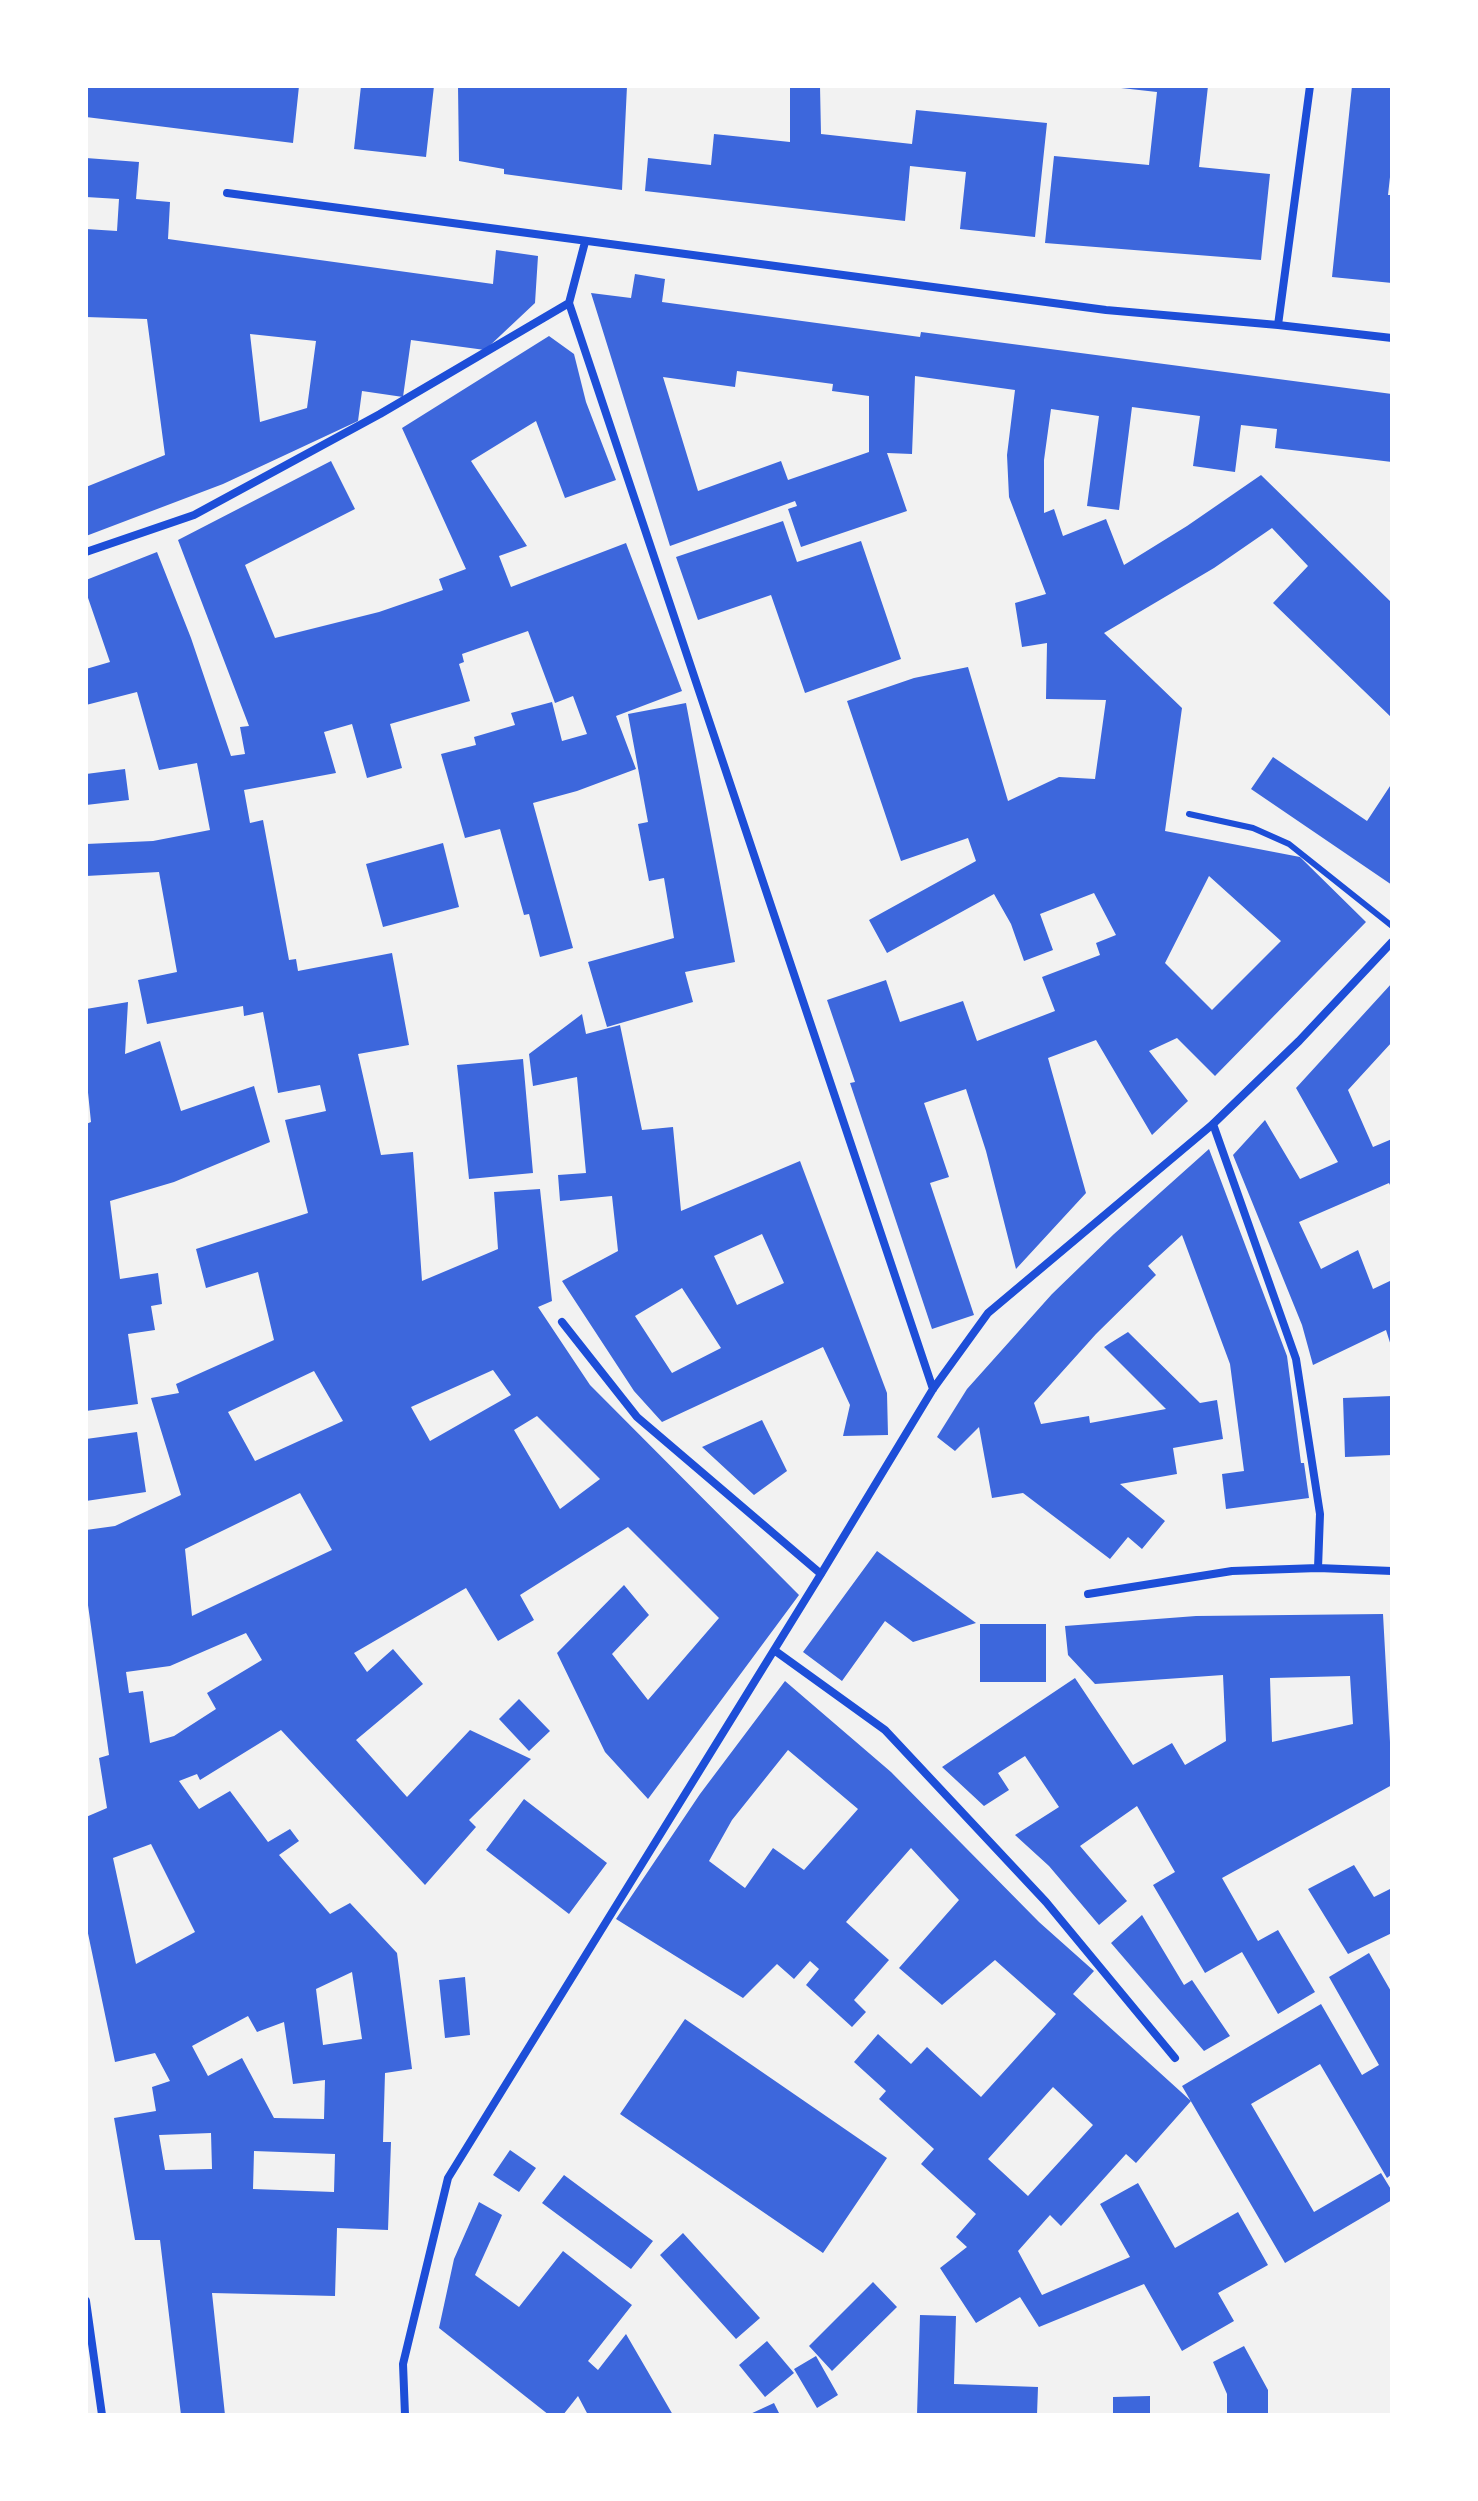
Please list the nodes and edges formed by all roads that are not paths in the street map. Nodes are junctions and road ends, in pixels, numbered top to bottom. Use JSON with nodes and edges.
{"nodes":[{"id":1,"x":1310,"y":86,"type":"edge"},
{"id":2,"x":227,"y":193,"type":"dead end"},
{"id":3,"x":585,"y":242,"type":"junction"},
{"id":4,"x":569,"y":303,"type":"junction"},
{"id":5,"x":1278,"y":325,"type":"junction"},
{"id":6,"x":1392,"y":338,"type":"edge"},
{"id":7,"x":86,"y":552,"type":"edge"},
{"id":8,"x":1189,"y":814,"type":"dead end"},
{"id":9,"x":1392,"y":926,"type":"edge"},
{"id":10,"x":1392,"y":942,"type":"edge"},
{"id":11,"x":1213,"y":1124,"type":"junction"},
{"id":12,"x":562,"y":1322,"type":"dead end"},
{"id":13,"x":933,"y":1389,"type":"junction"},
{"id":14,"x":1318,"y":1568,"type":"junction"},
{"id":15,"x":1392,"y":1571,"type":"edge"},
{"id":16,"x":821,"y":1574,"type":"junction"},
{"id":17,"x":1088,"y":1594,"type":"dead end"},
{"id":18,"x":774,"y":1650,"type":"junction"},
{"id":19,"x":1175,"y":2058,"type":"dead end"},
{"id":20,"x":86,"y":2301,"type":"edge"},
{"id":21,"x":102,"y":2415,"type":"edge"},
{"id":22,"x":405,"y":2415,"type":"edge"}],
"edges":[{"from":1,"to":5,"type":"street"},
{"from":2,"to":3,"type":"street"},
{"from":3,"to":4,"type":"street"},
{"from":3,"to":5,"type":"street"},
{"from":4,"to":7,"type":"street"},
{"from":4,"to":13,"type":"street"},
{"from":5,"to":6,"type":"street"},
{"from":8,"to":9,"type":"lane"},
{"from":10,"to":11,"type":"street"},
{"from":11,"to":13,"type":"street"},
{"from":11,"to":14,"type":"street"},
{"from":12,"to":16,"type":"street"},
{"from":13,"to":16,"type":"street"},
{"from":14,"to":15,"type":"street"},
{"from":14,"to":17,"type":"street"},
{"from":16,"to":18,"type":"street"},
{"from":18,"to":19,"type":"street"},
{"from":18,"to":22,"type":"street"},
{"from":20,"to":21,"type":"street"}]}
